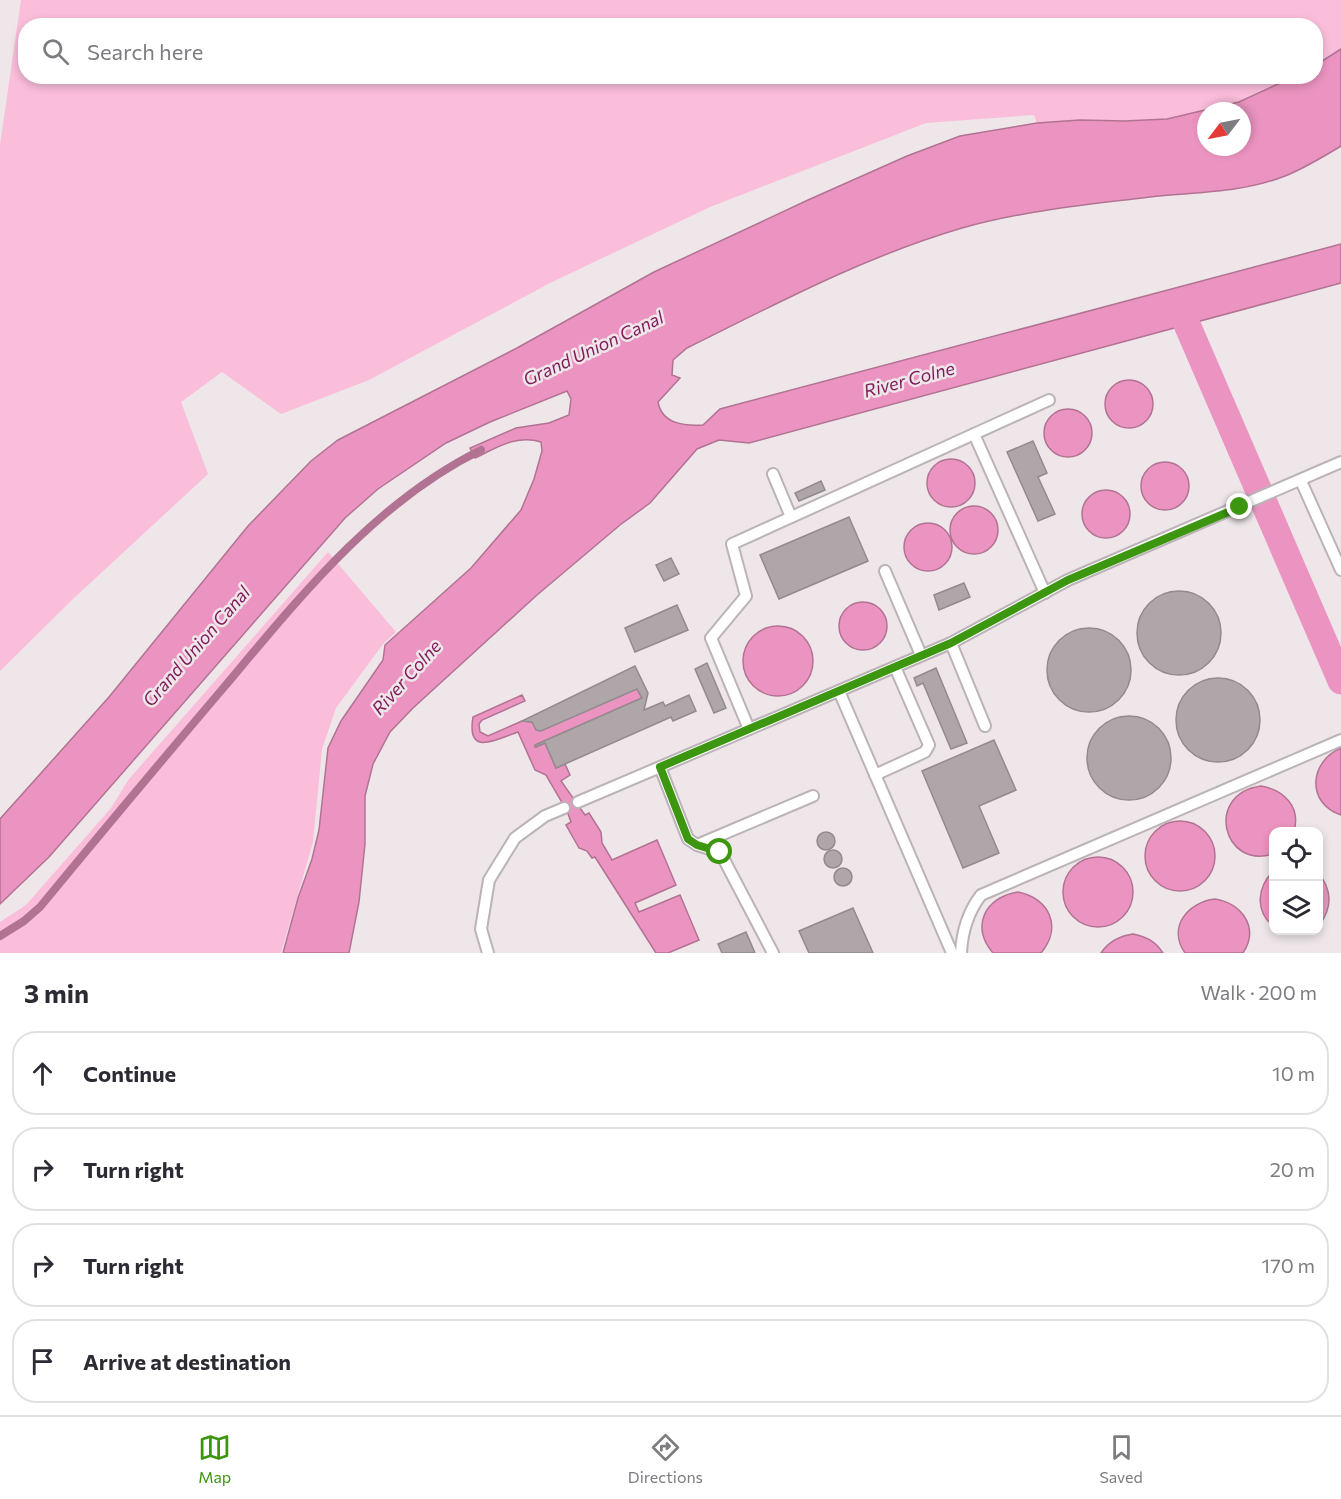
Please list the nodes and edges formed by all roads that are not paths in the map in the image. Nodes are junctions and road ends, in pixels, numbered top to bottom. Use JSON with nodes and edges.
{"nodes":[{"id":1,"x":1049,"y":400,"type":"dead end"},
{"id":2,"x":974,"y":434,"type":"junction"},
{"id":3,"x":1341,"y":462,"type":"edge"},
{"id":4,"x":773,"y":474,"type":"dead end"},
{"id":5,"x":1301,"y":480,"type":"junction"},
{"id":6,"x":790,"y":517,"type":"junction"},
{"id":7,"x":885,"y":570,"type":"dead end"},
{"id":8,"x":1341,"y":570,"type":"edge"},
{"id":9,"x":1045,"y":592,"type":"junction"},
{"id":10,"x":951,"y":643,"type":"junction"},
{"id":11,"x":921,"y":656,"type":"junction"},
{"id":12,"x":895,"y":667,"type":"junction"},
{"id":13,"x":839,"y":691,"type":"junction"},
{"id":14,"x":985,"y":726,"type":"dead end"},
{"id":15,"x":749,"y":729,"type":"junction"},
{"id":16,"x":1341,"y":740,"type":"edge"},
{"id":17,"x":660,"y":767,"type":"junction"},
{"id":18,"x":875,"y":775,"type":"junction"},
{"id":19,"x":813,"y":796,"type":"dead end"},
{"id":20,"x":578,"y":802,"type":"dead end"},
{"id":21,"x":564,"y":808,"type":"dead end"},
{"id":22,"x":697,"y":845,"type":"junction"},
{"id":23,"x":488,"y":953,"type":"edge"},
{"id":24,"x":773,"y":953,"type":"edge"},
{"id":25,"x":952,"y":953,"type":"edge"},
{"id":26,"x":961,"y":953,"type":"edge"}],
"edges":[{"from":1,"to":2,"type":"lane"},
{"from":2,"to":6,"type":"lane"},
{"from":2,"to":9,"type":"lane"},
{"from":3,"to":5,"type":"lane"},
{"from":4,"to":6,"type":"lane"},
{"from":5,"to":8,"type":"lane"},
{"from":5,"to":9,"type":"lane"},
{"from":6,"to":15,"type":"lane"},
{"from":7,"to":11,"type":"lane"},
{"from":9,"to":10,"type":"lane"},
{"from":10,"to":11,"type":"lane"},
{"from":10,"to":14,"type":"lane"},
{"from":11,"to":12,"type":"lane"},
{"from":12,"to":13,"type":"lane"},
{"from":12,"to":18,"type":"lane"},
{"from":13,"to":15,"type":"lane"},
{"from":13,"to":18,"type":"lane"},
{"from":15,"to":17,"type":"lane"},
{"from":16,"to":26,"type":"lane"},
{"from":17,"to":20,"type":"lane"},
{"from":17,"to":22,"type":"lane"},
{"from":18,"to":25,"type":"lane"},
{"from":19,"to":22,"type":"lane"},
{"from":21,"to":23,"type":"lane"},
{"from":22,"to":24,"type":"lane"}]}
